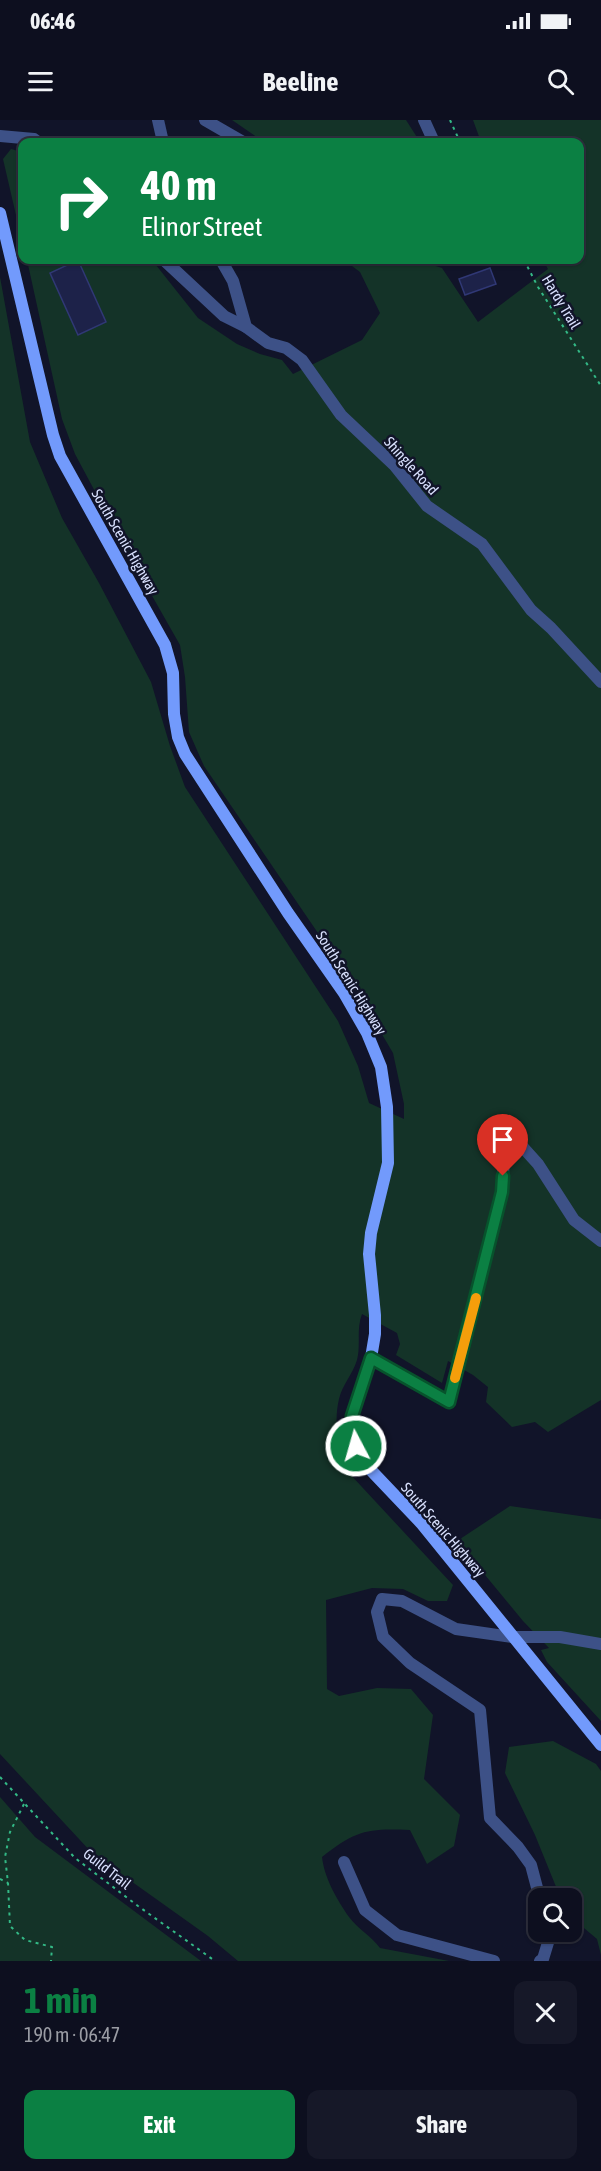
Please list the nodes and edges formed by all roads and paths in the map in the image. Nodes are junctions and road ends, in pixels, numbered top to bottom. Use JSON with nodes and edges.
{"nodes":[{"id":1,"x":158,"y":120,"type":"edge"},
{"id":2,"x":205,"y":120,"type":"edge"},
{"id":3,"x":424,"y":120,"type":"edge"},
{"id":4,"x":450,"y":120,"type":"edge"},
{"id":5,"x":0,"y":136,"type":"edge"},
{"id":6,"x":23,"y":138,"type":"edge"},
{"id":7,"x":162,"y":138,"type":"edge"},
{"id":8,"x":236,"y":138,"type":"edge"},
{"id":9,"x":432,"y":138,"type":"edge"},
{"id":10,"x":458,"y":138,"type":"edge"},
{"id":11,"x":0,"y":213,"type":"edge"},
{"id":12,"x":168,"y":264,"type":"edge"},
{"id":13,"x":224,"y":264,"type":"edge"},
{"id":14,"x":526,"y":264,"type":"edge"},
{"id":15,"x":246,"y":327,"type":"junction"},
{"id":16,"x":601,"y":386,"type":"edge"},
{"id":17,"x":601,"y":682,"type":"edge"},
{"id":18,"x":601,"y":1241,"type":"edge"},
{"id":19,"x":371,"y":1358,"type":"junction"},
{"id":20,"x":512,"y":1637,"type":"junction"},
{"id":21,"x":601,"y":1644,"type":"edge"},
{"id":22,"x":601,"y":1745,"type":"edge"},
{"id":23,"x":0,"y":1777,"type":"edge"},
{"id":24,"x":24,"y":1804,"type":"junction"},
{"id":25,"x":344,"y":1862,"type":"dead end"},
{"id":26,"x":0,"y":1879,"type":"edge"},
{"id":27,"x":8,"y":1883,"type":"junction"},
{"id":28,"x":537,"y":1888,"type":"edge"},
{"id":29,"x":548,"y":1942,"type":"edge"},
{"id":30,"x":51,"y":1961,"type":"edge"},
{"id":31,"x":215,"y":1961,"type":"edge"},
{"id":32,"x":494,"y":1961,"type":"edge"},
{"id":33,"x":540,"y":1961,"type":"edge"}],
"edges":[{"from":1,"to":7,"type":"street"},
{"from":2,"to":8,"type":"street"},
{"from":3,"to":9,"type":"street"},
{"from":4,"to":10,"type":"path"},
{"from":5,"to":6,"type":"street"},
{"from":11,"to":19,"type":"main road","name":"South Scenic Highway"},
{"from":12,"to":15,"type":"street","name":"Shingle Road"},
{"from":13,"to":15,"type":"street"},
{"from":14,"to":16,"type":"path","name":"Hardy Trail"},
{"from":15,"to":17,"type":"street","name":"Shingle Road"},
{"from":18,"to":19,"type":"street"},
{"from":19,"to":20,"type":"main road","name":"South Scenic Highway"},
{"from":20,"to":21,"type":"street"},
{"from":20,"to":22,"type":"main road","name":"South Scenic Highway"},
{"from":20,"to":28,"type":"street"},
{"from":23,"to":24,"type":"path","name":"Guild Trail"},
{"from":24,"to":27,"type":"path"},
{"from":24,"to":31,"type":"path","name":"Guild Trail"},
{"from":25,"to":32,"type":"street"},
{"from":26,"to":27,"type":"path"},
{"from":27,"to":30,"type":"path"},
{"from":29,"to":33,"type":"street"}]}
